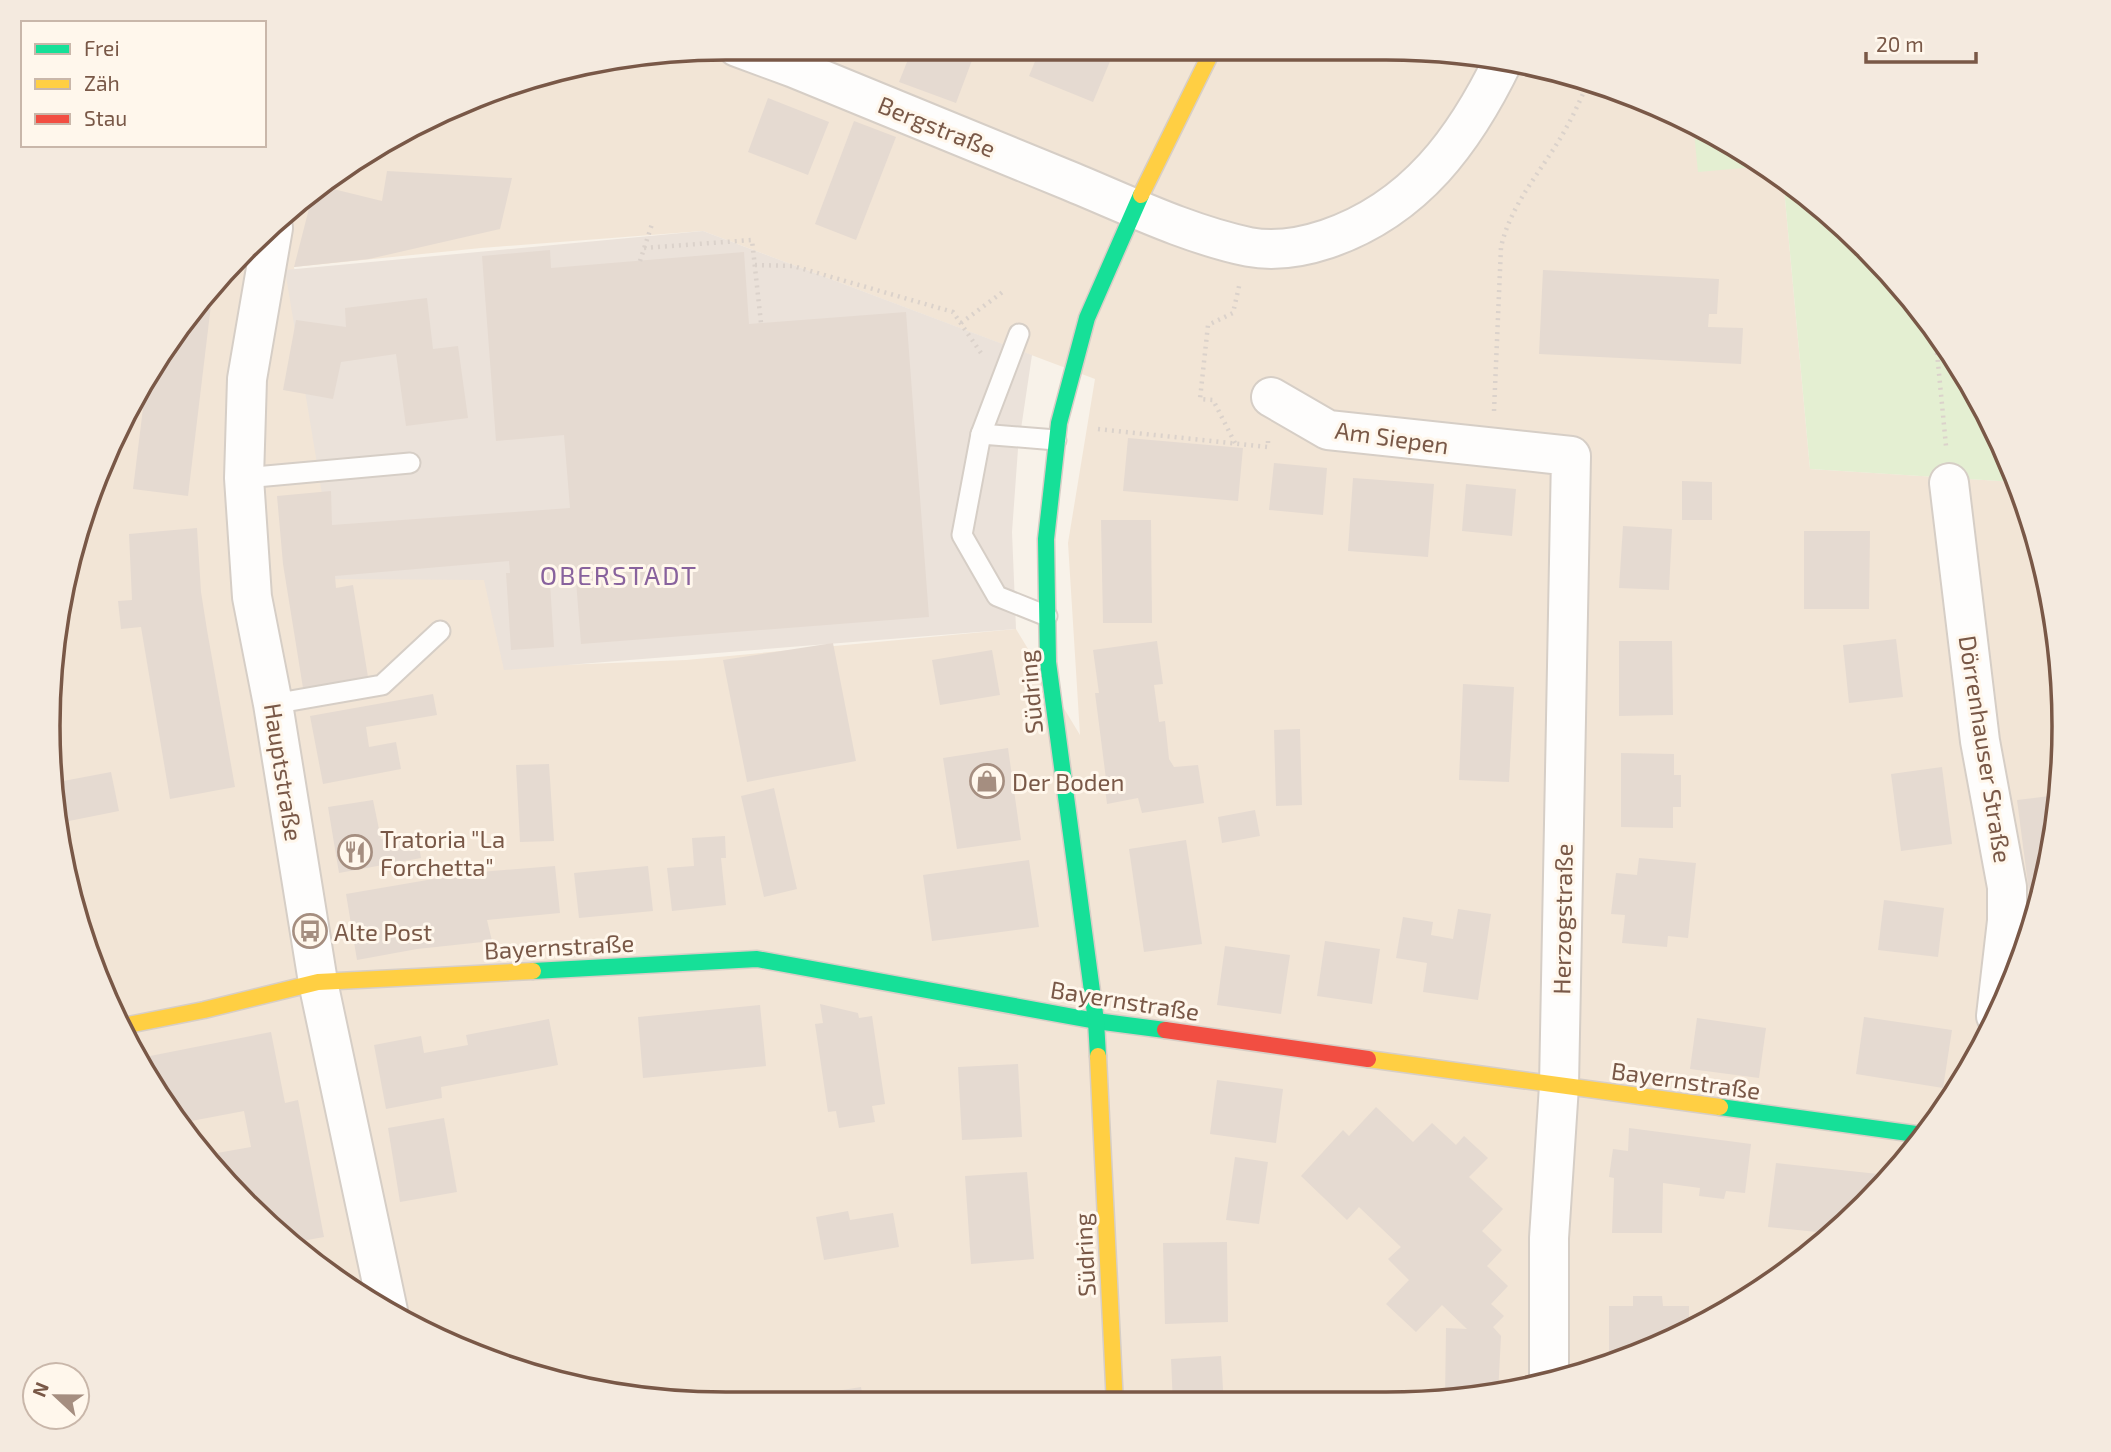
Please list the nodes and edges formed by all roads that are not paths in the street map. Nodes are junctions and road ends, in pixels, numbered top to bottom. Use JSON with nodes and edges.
{"nodes":[{"id":1,"x":772,"y":60,"type":"edge"},
{"id":2,"x":1208,"y":60,"type":"edge"},
{"id":3,"x":1499,"y":69,"type":"edge"},
{"id":4,"x":1135,"y":208,"type":"junction"},
{"id":5,"x":263,"y":247,"type":"edge"},
{"id":6,"x":1019,"y":334,"type":"dead end"},
{"id":7,"x":1271,"y":397,"type":"road end"},
{"id":8,"x":1057,"y":432,"type":"junction"},
{"id":9,"x":981,"y":434,"type":"junction"},
{"id":10,"x":1571,"y":456,"type":"joint"},
{"id":11,"x":410,"y":463,"type":"dead end"},
{"id":12,"x":244,"y":478,"type":"junction"},
{"id":13,"x":1949,"y":483,"type":"road end"},
{"id":14,"x":1047,"y":616,"type":"junction"},
{"id":15,"x":440,"y":631,"type":"dead end"},
{"id":16,"x":273,"y":704,"type":"junction"},
{"id":17,"x":318,"y":982,"type":"junction"},
{"id":18,"x":2000,"y":984,"type":"edge"},
{"id":19,"x":1096,"y":1021,"type":"junction"},
{"id":20,"x":130,"y":1025,"type":"edge"},
{"id":21,"x":1559,"y":1086,"type":"junction"},
{"id":22,"x":1913,"y":1134,"type":"edge"},
{"id":23,"x":385,"y":1298,"type":"edge"},
{"id":24,"x":1549,"y":1372,"type":"edge"},
{"id":25,"x":1114,"y":1392,"type":"edge"}],
"edges":[{"from":1,"to":4,"type":"street","name":"Bergstraße"},
{"from":2,"to":4,"type":"street","name":"Südring"},
{"from":3,"to":4,"type":"street","name":"Bergstraße"},
{"from":4,"to":8,"type":"street","name":"Südring"},
{"from":5,"to":12,"type":"street","name":"Hauptstraße"},
{"from":6,"to":9,"type":"lane"},
{"from":7,"to":10,"type":"street","name":"Am Siepen"},
{"from":8,"to":9,"type":"lane"},
{"from":8,"to":14,"type":"street","name":"Südring"},
{"from":9,"to":14,"type":"lane"},
{"from":10,"to":21,"type":"street","name":"Herzogstraße"},
{"from":11,"to":12,"type":"lane"},
{"from":12,"to":16,"type":"street","name":"Hauptstraße"},
{"from":13,"to":18,"type":"street","name":"Dörrenhauser Straße"},
{"from":14,"to":19,"type":"street","name":"Südring"},
{"from":15,"to":16,"type":"lane"},
{"from":16,"to":17,"type":"street","name":"Hauptstraße"},
{"from":17,"to":19,"type":"street","name":"Bayernstraße"},
{"from":17,"to":20,"type":"street","name":"Bayernstraße"},
{"from":17,"to":23,"type":"street","name":"Hauptstraße"},
{"from":19,"to":21,"type":"street","name":"Bayernstraße"},
{"from":19,"to":25,"type":"street","name":"Südring"},
{"from":21,"to":22,"type":"street","name":"Bayernstraße"},
{"from":21,"to":24,"type":"street","name":"Herzogstraße"}]}
